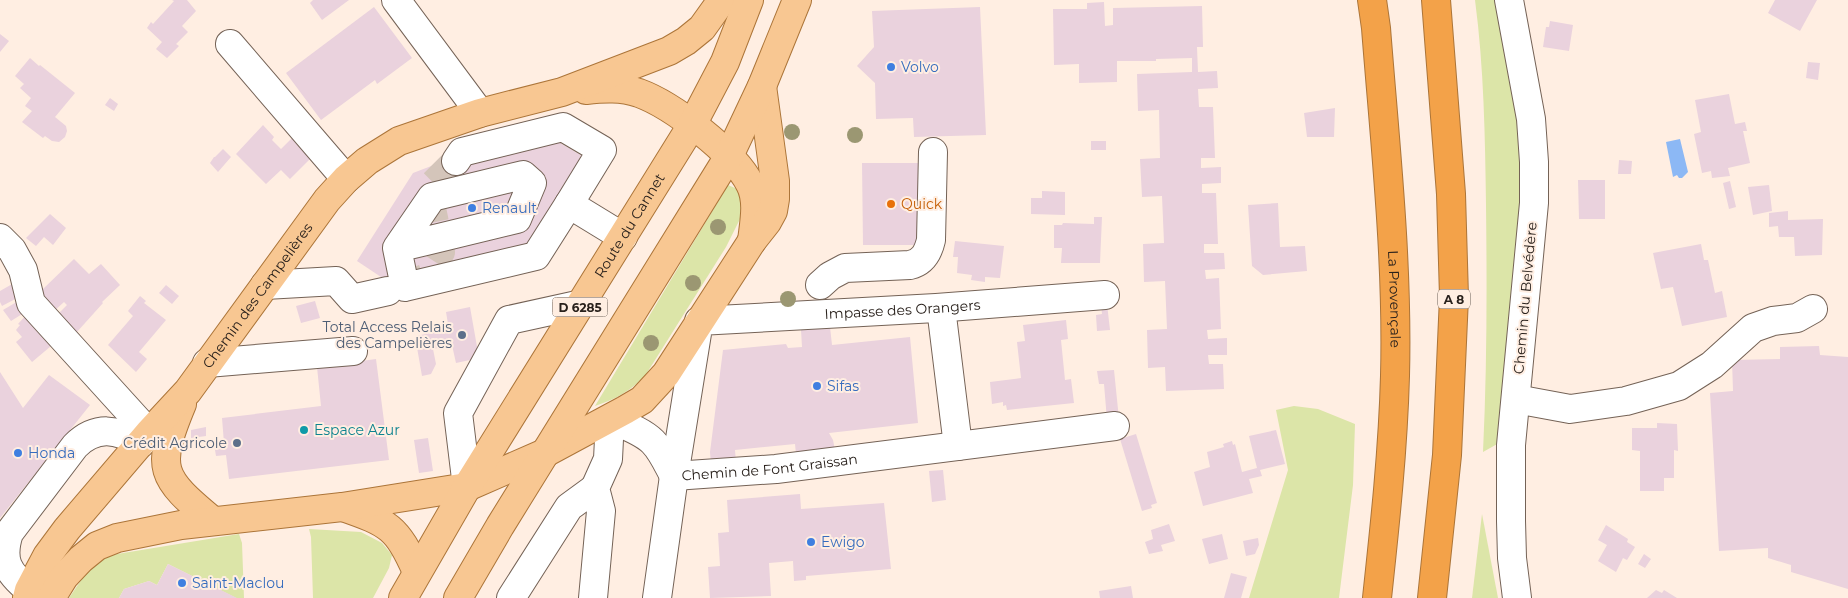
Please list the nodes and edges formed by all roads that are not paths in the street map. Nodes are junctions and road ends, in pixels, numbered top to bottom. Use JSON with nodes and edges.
{"nodes":[{"id":1,"x":396,"y":0,"type":"edge"},
{"id":2,"x":722,"y":0,"type":"edge"},
{"id":3,"x":749,"y":0,"type":"edge"},
{"id":4,"x":797,"y":0,"type":"edge"},
{"id":5,"x":1372,"y":0,"type":"edge"},
{"id":6,"x":1436,"y":0,"type":"edge"},
{"id":7,"x":1509,"y":0,"type":"edge"},
{"id":8,"x":230,"y":44,"type":"dead end"},
{"id":9,"x":762,"y":86,"type":"junction"},
{"id":10,"x":562,"y":92,"type":"junction"},
{"id":11,"x":480,"y":112,"type":"junction"},
{"id":12,"x":692,"y":125,"type":"junction"},
{"id":13,"x":933,"y":152,"type":"dead end"},
{"id":14,"x":729,"y":156,"type":"junction"},
{"id":15,"x":456,"y":161,"type":"tunnel mouth"},
{"id":16,"x":346,"y":179,"type":"junction"},
{"id":17,"x":570,"y":204,"type":"junction"},
{"id":18,"x":623,"y":237,"type":"junction"},
{"id":19,"x":0,"y":238,"type":"edge"},
{"id":20,"x":752,"y":241,"type":"junction"},
{"id":21,"x":397,"y":248,"type":"dead end"},
{"id":22,"x":264,"y":285,"type":"junction"},
{"id":23,"x":820,"y":285,"type":"dead end"},
{"id":24,"x":388,"y":290,"type":"tunnel mouth"},
{"id":25,"x":1105,"y":295,"type":"dead end"},
{"id":26,"x":582,"y":304,"type":"junction"},
{"id":27,"x":940,"y":308,"type":"junction"},
{"id":28,"x":1813,"y":309,"type":"dead end"},
{"id":29,"x":699,"y":321,"type":"junction"},
{"id":30,"x":353,"y":351,"type":"dead end"},
{"id":31,"x":207,"y":363,"type":"junction"},
{"id":32,"x":188,"y":392,"type":"junction"},
{"id":33,"x":1516,"y":399,"type":"junction"},
{"id":34,"x":610,"y":419,"type":"junction"},
{"id":35,"x":1115,"y":426,"type":"dead end"},
{"id":36,"x":145,"y":438,"type":"junction"},
{"id":37,"x":958,"y":446,"type":"junction"},
{"id":38,"x":547,"y":452,"type":"junction"},
{"id":39,"x":674,"y":476,"type":"junction"},
{"id":40,"x":467,"y":487,"type":"junction"},
{"id":41,"x":595,"y":488,"type":"junction"},
{"id":42,"x":342,"y":507,"type":"junction"},
{"id":43,"x":213,"y":521,"type":"junction"},
{"id":44,"x":417,"y":572,"type":"junction"},
{"id":45,"x":36,"y":595,"type":"edge"},
{"id":46,"x":403,"y":598,"type":"edge"},
{"id":47,"x":458,"y":598,"type":"edge"},
{"id":48,"x":511,"y":598,"type":"edge"},
{"id":49,"x":593,"y":598,"type":"edge"},
{"id":50,"x":657,"y":598,"type":"edge"},
{"id":51,"x":1378,"y":598,"type":"edge"},
{"id":52,"x":1432,"y":598,"type":"edge"},
{"id":53,"x":1517,"y":598,"type":"edge"}],
"edges":[{"from":1,"to":11,"type":"street"},
{"from":2,"to":10,"type":"main road"},
{"from":3,"to":12,"type":"main road","name":"Route du Cannet","number":"D 6285"},
{"from":4,"to":9,"type":"main road","number":"D 6285"},
{"from":5,"to":51,"type":"highway","name":"La Provençale"},
{"from":6,"to":52,"type":"highway","number":"A 8"},
{"from":7,"to":33,"type":"street","name":"Chemin du Belvédère"},
{"from":8,"to":16,"type":"street"},
{"from":9,"to":14,"type":"main road","number":"D 6285"},
{"from":9,"to":20,"type":"main road"},
{"from":10,"to":11,"type":"main road","name":"Chemin des Campelières"},
{"from":10,"to":12,"type":"main road"},
{"from":11,"to":16,"type":"main road","name":"Chemin des Campelières"},
{"from":12,"to":14,"type":"main road"},
{"from":12,"to":18,"type":"main road","name":"Route du Cannet","number":"D 6285"},
{"from":13,"to":23,"type":"street"},
{"from":14,"to":20,"type":"main road"},
{"from":14,"to":38,"type":"main road","number":"D 6285"},
{"from":15,"to":17,"type":"street"},
{"from":16,"to":22,"type":"main road","name":"Chemin des Campelières"},
{"from":17,"to":18,"type":"street"},
{"from":17,"to":21,"type":"street"},
{"from":18,"to":26,"type":"main road","name":"Route du Cannet","number":"D 6285"},
{"from":19,"to":36,"type":"street"},
{"from":20,"to":29,"type":"main road"},
{"from":22,"to":24,"type":"street"},
{"from":22,"to":31,"type":"main road","name":"Chemin des Campelières"},
{"from":25,"to":27,"type":"street","name":"Impasse des Orangers"},
{"from":26,"to":40,"type":"main road","name":"Route du Cannet","number":"D 6285"},
{"from":26,"to":40,"type":"street"},
{"from":27,"to":29,"type":"street","name":"Impasse des Orangers"},
{"from":27,"to":37,"type":"street"},
{"from":28,"to":33,"type":"street"},
{"from":29,"to":34,"type":"main road"},
{"from":29,"to":39,"type":"street"},
{"from":30,"to":31,"type":"street"},
{"from":31,"to":32,"type":"main road","name":"Chemin des Campelières"},
{"from":32,"to":36,"type":"main road","name":"Chemin des Campelières"},
{"from":32,"to":43,"type":"main road"},
{"from":33,"to":53,"type":"street","name":"Chemin du Belvédère"},
{"from":34,"to":38,"type":"main road"},
{"from":34,"to":39,"type":"street"},
{"from":34,"to":41,"type":"street"},
{"from":35,"to":37,"type":"street","name":"Chemin de Font Graissan"},
{"from":36,"to":45,"type":"main road","name":"Chemin des Campelières"},
{"from":36,"to":45,"type":"street"},
{"from":37,"to":39,"type":"street","name":"Chemin de Font Graissan"},
{"from":38,"to":40,"type":"main road"},
{"from":38,"to":47,"type":"main road","number":"D 6285"},
{"from":39,"to":50,"type":"street","name":"Chemin de Font Graissan"},
{"from":40,"to":42,"type":"main road"},
{"from":40,"to":44,"type":"main road","name":"Route du Cannet","number":"D 6285"},
{"from":41,"to":48,"type":"street"},
{"from":41,"to":49,"type":"street"},
{"from":42,"to":43,"type":"main road"},
{"from":42,"to":44,"type":"main road"},
{"from":43,"to":45,"type":"main road"},
{"from":44,"to":46,"type":"main road","name":"Route du Cannet","number":"D 6285"}]}
